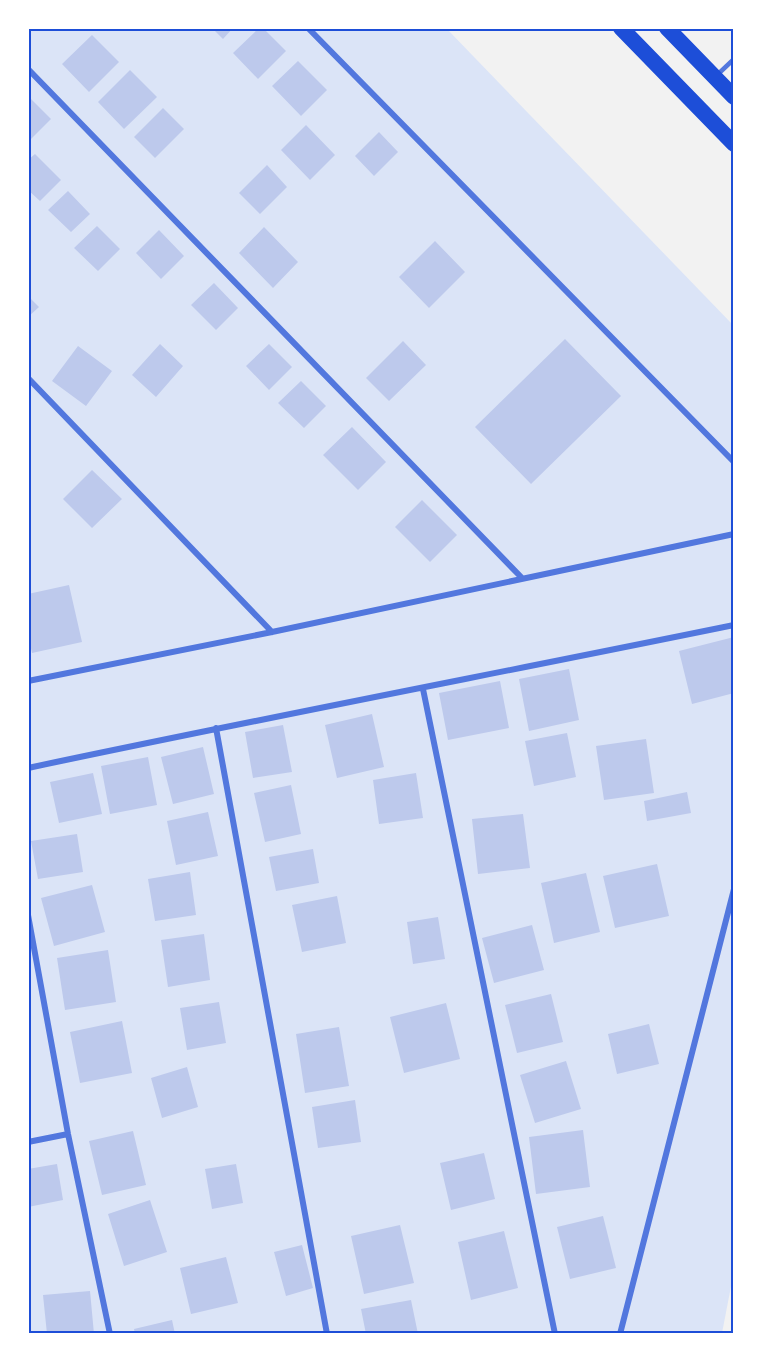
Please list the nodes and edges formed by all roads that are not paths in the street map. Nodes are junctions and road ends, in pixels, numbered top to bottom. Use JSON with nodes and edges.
{"nodes":[{"id":1,"x":308,"y":28,"type":"edge"},
{"id":2,"x":621,"y":28,"type":"edge"},
{"id":3,"x":667,"y":28,"type":"edge"},
{"id":4,"x":734,"y":59,"type":"edge"},
{"id":5,"x":28,"y":69,"type":"edge"},
{"id":6,"x":715,"y":77,"type":"junction"},
{"id":7,"x":734,"y":97,"type":"edge"},
{"id":8,"x":734,"y":144,"type":"edge"},
{"id":9,"x":28,"y":378,"type":"edge"},
{"id":10,"x":734,"y":462,"type":"edge"},
{"id":11,"x":734,"y":534,"type":"edge"},
{"id":12,"x":522,"y":578,"type":"junction"},
{"id":13,"x":734,"y":625,"type":"edge"},
{"id":14,"x":272,"y":632,"type":"junction"},
{"id":15,"x":28,"y":681,"type":"edge"},
{"id":16,"x":423,"y":689,"type":"junction"},
{"id":17,"x":216,"y":728,"type":"junction"},
{"id":18,"x":28,"y":768,"type":"edge"},
{"id":19,"x":734,"y":889,"type":"edge"},
{"id":20,"x":28,"y":915,"type":"edge"},
{"id":21,"x":68,"y":1134,"type":"junction"},
{"id":22,"x":28,"y":1142,"type":"edge"},
{"id":23,"x":110,"y":1334,"type":"edge"},
{"id":24,"x":327,"y":1334,"type":"edge"},
{"id":25,"x":555,"y":1334,"type":"edge"},
{"id":26,"x":620,"y":1334,"type":"edge"}],
"edges":[{"from":1,"to":10,"type":"street"},
{"from":2,"to":8,"type":"highway"},
{"from":3,"to":6,"type":"highway"},
{"from":4,"to":6,"type":"lane"},
{"from":5,"to":12,"type":"street"},
{"from":6,"to":7,"type":"highway"},
{"from":9,"to":14,"type":"street"},
{"from":11,"to":12,"type":"street"},
{"from":12,"to":14,"type":"street"},
{"from":13,"to":16,"type":"street"},
{"from":14,"to":15,"type":"street"},
{"from":16,"to":17,"type":"street"},
{"from":16,"to":25,"type":"street"},
{"from":17,"to":18,"type":"street"},
{"from":17,"to":24,"type":"street"},
{"from":19,"to":26,"type":"street"},
{"from":20,"to":21,"type":"street"},
{"from":21,"to":22,"type":"street"},
{"from":21,"to":23,"type":"street"}]}
